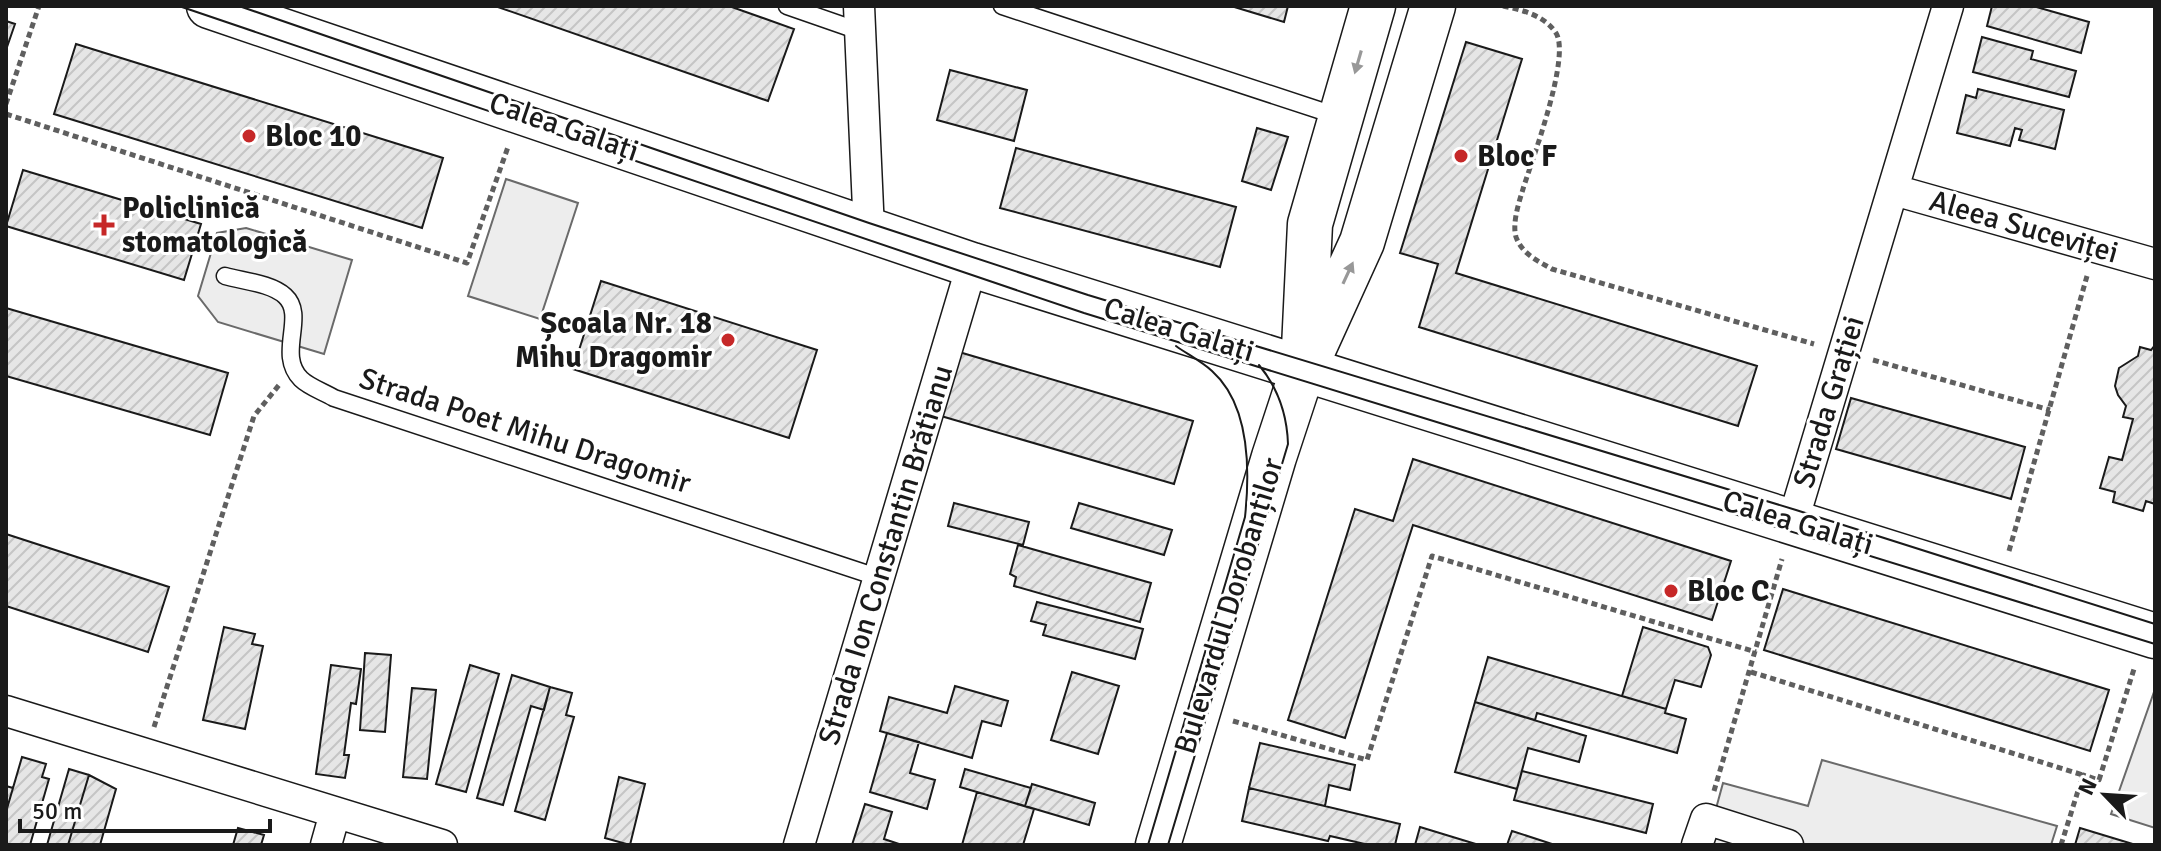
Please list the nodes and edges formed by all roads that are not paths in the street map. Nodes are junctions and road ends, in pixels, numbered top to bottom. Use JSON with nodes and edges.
{"nodes":[{"id":1,"x":787,"y":6,"type":"edge"},
{"id":2,"x":1002,"y":6,"type":"edge"},
{"id":3,"x":1373,"y":6,"type":"edge"},
{"id":4,"x":1433,"y":6,"type":"edge"},
{"id":5,"x":1948,"y":6,"type":"edge"},
{"id":6,"x":237,"y":10,"type":"edge"},
{"id":7,"x":859,"y":18,"type":"edge"},
{"id":8,"x":1342,"y":117,"type":"junction"},
{"id":9,"x":1894,"y":190,"type":"junction"},
{"id":10,"x":869,"y":231,"type":"junction"},
{"id":11,"x":2155,"y":264,"type":"edge"},
{"id":12,"x":972,"y":265,"type":"junction"},
{"id":13,"x":225,"y":276,"type":"dead end"},
{"id":14,"x":1303,"y":369,"type":"junction"},
{"id":15,"x":1793,"y":521,"type":"junction"},
{"id":16,"x":880,"y":578,"type":"junction"},
{"id":17,"x":2150,"y":634,"type":"edge"},
{"id":18,"x":6,"y":711,"type":"edge"},
{"id":19,"x":335,"y":813,"type":"junction"},
{"id":20,"x":1702,"y":832,"type":"edge"},
{"id":21,"x":326,"y":845,"type":"edge"},
{"id":22,"x":442,"y":845,"type":"edge"},
{"id":23,"x":799,"y":845,"type":"edge"},
{"id":24,"x":1158,"y":845,"type":"edge"},
{"id":25,"x":1788,"y":845,"type":"edge"}],
"edges":[{"from":1,"to":7,"type":"lane"},
{"from":2,"to":8,"type":"lane"},
{"from":3,"to":8,"type":"main road","name":"Bulevardul Dorobanților","one_way":true},
{"from":14,"to":4,"type":"main road","name":"Bulevardul Dorobanților","one_way":true},
{"from":5,"to":9,"type":"street","name":"Strada Grației"},
{"from":6,"to":10,"type":"main road","name":"Calea Galați"},
{"from":7,"to":10,"type":"street"},
{"from":8,"to":14,"type":"main road","name":"Bulevardul Dorobanților"},
{"from":9,"to":11,"type":"street","name":"Aleea Suceviței"},
{"from":9,"to":15,"type":"street","name":"Strada Grației"},
{"from":10,"to":12,"type":"main road","name":"Calea Galați"},
{"from":12,"to":14,"type":"main road","name":"Calea Galați"},
{"from":12,"to":16,"type":"street","name":"Strada Ion Constantin Brătianu"},
{"from":13,"to":16,"type":"lane","name":"Strada Poet Mihu Dragomir"},
{"from":14,"to":15,"type":"main road","name":"Calea Galați"},
{"from":14,"to":24,"type":"main road","name":"Bulevardul Dorobanților"},
{"from":15,"to":17,"type":"main road","name":"Calea Galați"},
{"from":16,"to":23,"type":"street","name":"Strada Ion Constantin Brătianu"},
{"from":18,"to":19,"type":"street"},
{"from":19,"to":21,"type":"street"},
{"from":19,"to":22,"type":"street"},
{"from":20,"to":25,"type":"street"}]}
